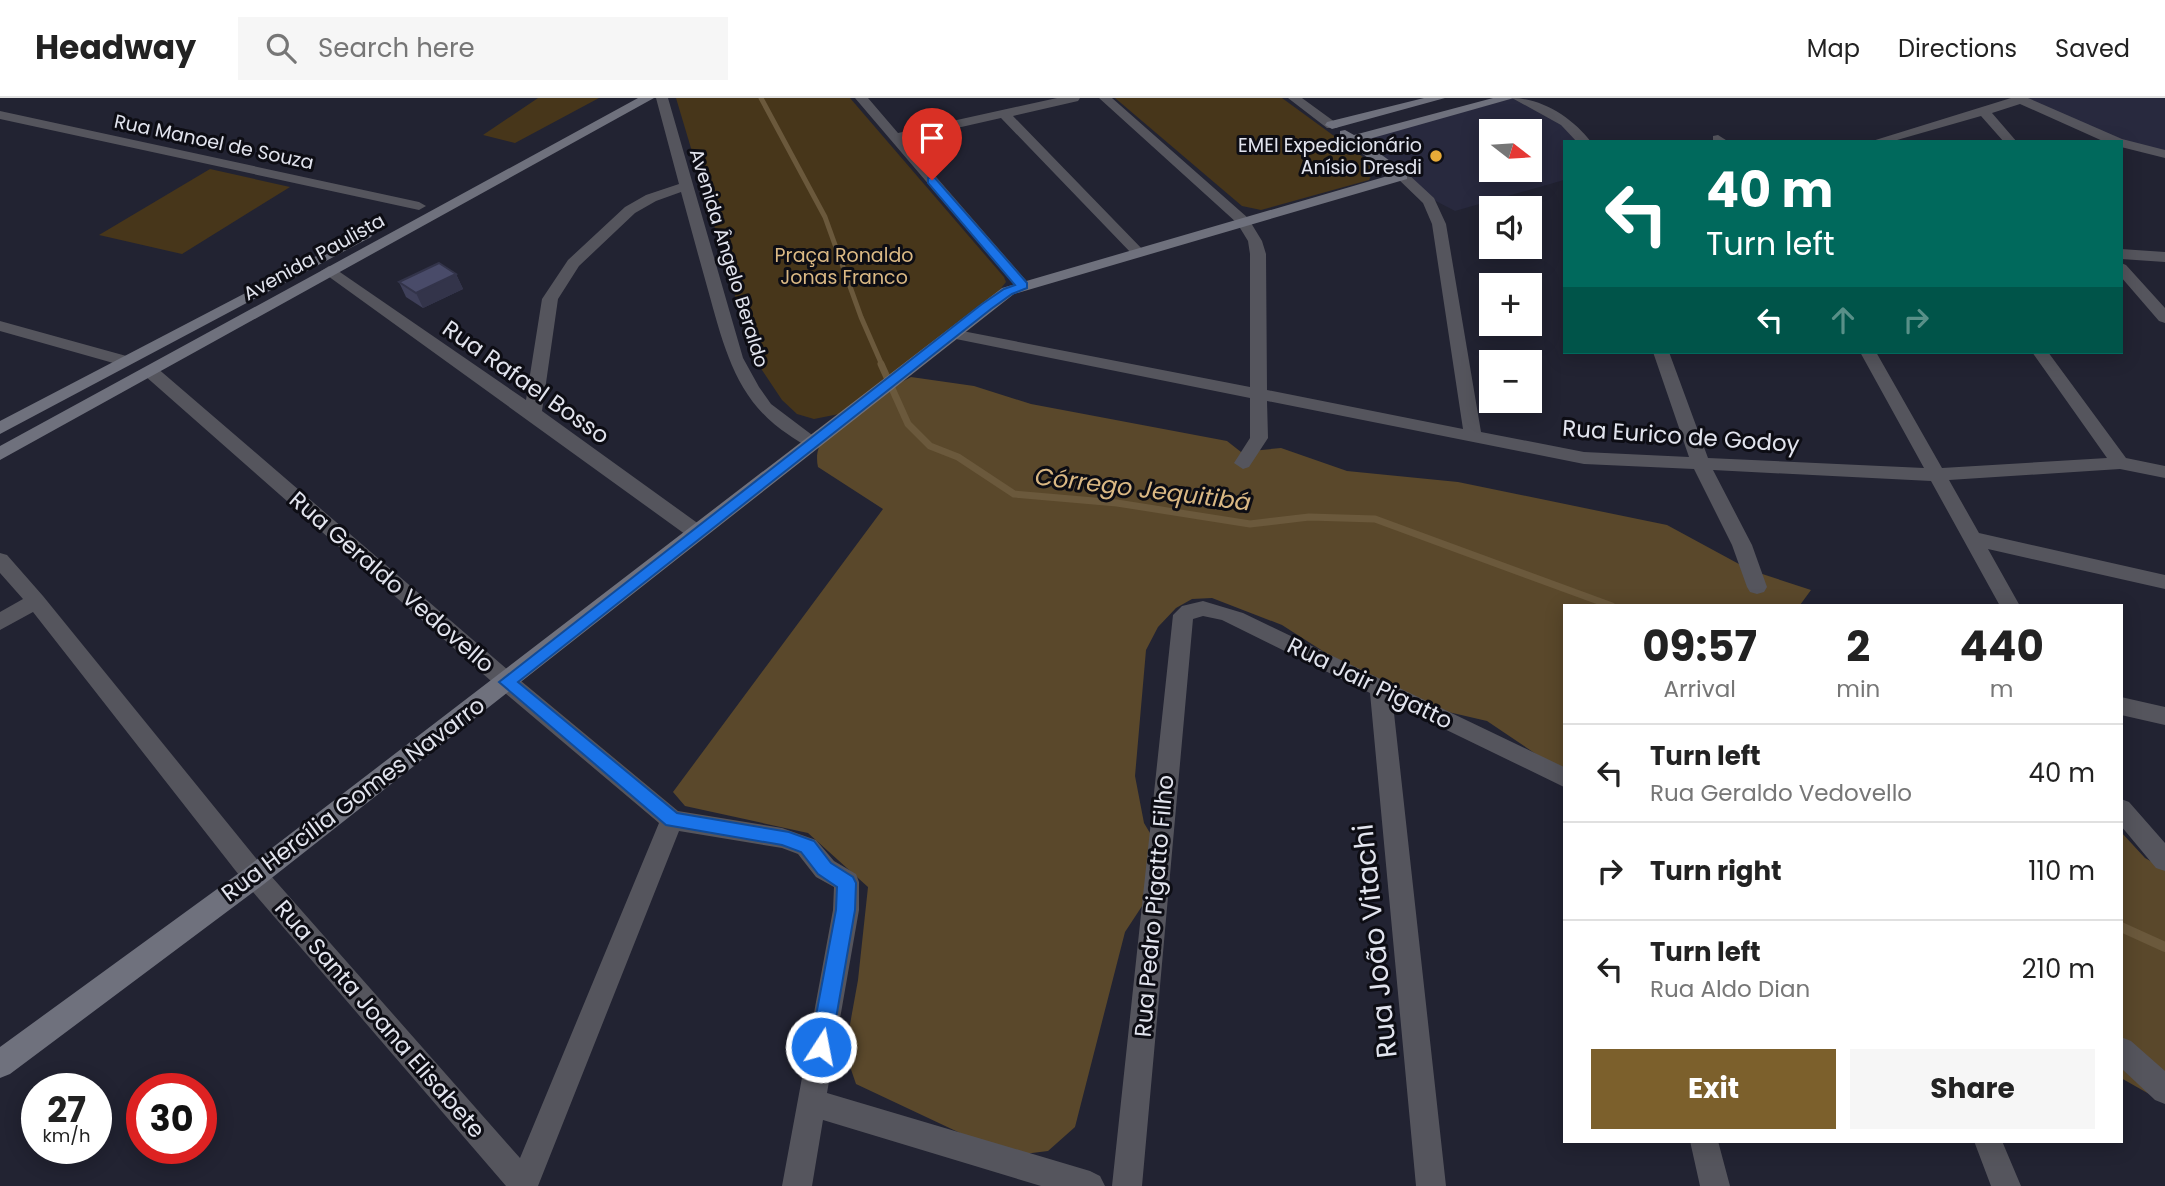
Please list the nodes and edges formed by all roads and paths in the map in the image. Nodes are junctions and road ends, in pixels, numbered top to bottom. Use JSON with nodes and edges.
{"nodes":[{"id":1,"x":648,"y":98,"type":"edge"},
{"id":2,"x":662,"y":98,"type":"edge"},
{"id":3,"x":861,"y":98,"type":"edge"},
{"id":4,"x":1074,"y":98,"type":"edge"},
{"id":5,"x":1105,"y":98,"type":"edge"},
{"id":6,"x":1294,"y":98,"type":"edge"},
{"id":7,"x":1438,"y":98,"type":"edge"},
{"id":8,"x":1508,"y":98,"type":"edge"},
{"id":9,"x":1518,"y":98,"type":"edge"},
{"id":10,"x":2019,"y":99,"type":"edge"},
{"id":11,"x":1416,"y":100,"type":"edge"},
{"id":12,"x":598,"y":108,"type":"dead end"},
{"id":13,"x":1984,"y":111,"type":"junction"},
{"id":14,"x":1004,"y":114,"type":"junction"},
{"id":15,"x":0,"y":115,"type":"edge"},
{"id":16,"x":1332,"y":125,"type":"junction"},
{"id":17,"x":895,"y":138,"type":"junction"},
{"id":18,"x":1353,"y":139,"type":"junction"},
{"id":19,"x":1583,"y":140,"type":"edge"},
{"id":20,"x":1882,"y":140,"type":"edge"},
{"id":21,"x":2009,"y":140,"type":"edge"},
{"id":22,"x":2112,"y":140,"type":"edge"},
{"id":23,"x":2123,"y":144,"type":"edge"},
{"id":24,"x":2165,"y":154,"type":"edge"},
{"id":25,"x":1402,"y":176,"type":"junction"},
{"id":26,"x":686,"y":186,"type":"junction"},
{"id":27,"x":419,"y":206,"type":"junction"},
{"id":28,"x":1243,"y":221,"type":"junction"},
{"id":29,"x":1138,"y":251,"type":"junction"},
{"id":30,"x":2123,"y":254,"type":"edge"},
{"id":31,"x":2165,"y":257,"type":"edge"},
{"id":32,"x":2123,"y":270,"type":"edge"},
{"id":33,"x":329,"y":271,"type":"junction"},
{"id":34,"x":1023,"y":286,"type":"junction"},
{"id":35,"x":2165,"y":318,"type":"edge"},
{"id":36,"x":0,"y":326,"type":"edge"},
{"id":37,"x":951,"y":334,"type":"junction"},
{"id":38,"x":1662,"y":354,"type":"edge"},
{"id":39,"x":1869,"y":354,"type":"edge"},
{"id":40,"x":2041,"y":354,"type":"edge"},
{"id":41,"x":124,"y":361,"type":"junction"},
{"id":42,"x":150,"y":371,"type":"junction"},
{"id":43,"x":1258,"y":393,"type":"junction"},
{"id":44,"x":533,"y":412,"type":"junction"},
{"id":45,"x":0,"y":428,"type":"edge"},
{"id":46,"x":1473,"y":436,"type":"junction"},
{"id":47,"x":811,"y":442,"type":"junction"},
{"id":48,"x":0,"y":454,"type":"edge"},
{"id":49,"x":1242,"y":463,"type":"dead end"},
{"id":50,"x":2120,"y":463,"type":"junction"},
{"id":51,"x":1701,"y":464,"type":"junction"},
{"id":52,"x":2165,"y":472,"type":"edge"},
{"id":53,"x":1935,"y":475,"type":"junction"},
{"id":54,"x":696,"y":532,"type":"junction"},
{"id":55,"x":1974,"y":539,"type":"junction"},
{"id":56,"x":0,"y":560,"type":"edge"},
{"id":57,"x":2165,"y":582,"type":"edge"},
{"id":58,"x":1757,"y":587,"type":"dead end"},
{"id":59,"x":36,"y":601,"type":"junction"},
{"id":60,"x":2009,"y":604,"type":"edge"},
{"id":61,"x":0,"y":622,"type":"edge"},
{"id":62,"x":1180,"y":626,"type":"joint"},
{"id":63,"x":507,"y":682,"type":"junction"},
{"id":64,"x":1381,"y":690,"type":"junction"},
{"id":65,"x":2123,"y":706,"type":"edge"},
{"id":66,"x":2165,"y":716,"type":"edge"},
{"id":67,"x":1563,"y":777,"type":"edge"},
{"id":68,"x":2123,"y":811,"type":"edge"},
{"id":69,"x":672,"y":820,"type":"junction"},
{"id":70,"x":2164,"y":859,"type":"edge"},
{"id":71,"x":255,"y":876,"type":"junction"},
{"id":72,"x":2123,"y":1052,"type":"edge"},
{"id":73,"x":0,"y":1064,"type":"edge"},
{"id":74,"x":2165,"y":1090,"type":"edge"},
{"id":75,"x":810,"y":1102,"type":"junction"},
{"id":76,"x":1704,"y":1143,"type":"edge"},
{"id":77,"x":1989,"y":1143,"type":"edge"},
{"id":78,"x":523,"y":1185,"type":"edge"},
{"id":79,"x":797,"y":1186,"type":"edge"},
{"id":80,"x":1090,"y":1186,"type":"edge"},
{"id":81,"x":1127,"y":1186,"type":"edge"},
{"id":82,"x":1431,"y":1186,"type":"edge"},
{"id":83,"x":1715,"y":1186,"type":"edge"},
{"id":84,"x":2006,"y":1186,"type":"edge"}],
"edges":[{"from":1,"to":33,"type":"street","name":"Avenida Paulista"},
{"from":2,"to":26,"type":"street","name":"Avenida Ângelo Beraldo"},
{"from":3,"to":17,"type":"street"},
{"from":4,"to":14,"type":"street"},
{"from":5,"to":28,"type":"street"},
{"from":6,"to":16,"type":"street"},
{"from":7,"to":11,"type":"street"},
{"from":8,"to":18,"type":"street"},
{"from":9,"to":19,"type":"street"},
{"from":10,"to":13,"type":"street"},
{"from":10,"to":22,"type":"street"},
{"from":11,"to":16,"type":"street"},
{"from":12,"to":27,"type":"street","name":"Avenida Paulista"},
{"from":13,"to":20,"type":"street"},
{"from":13,"to":21,"type":"street"},
{"from":14,"to":17,"type":"street"},
{"from":14,"to":29,"type":"street"},
{"from":15,"to":27,"type":"street","name":"Rua Manoel de Souza"},
{"from":16,"to":18,"type":"street"},
{"from":17,"to":34,"type":"street"},
{"from":18,"to":25,"type":"street"},
{"from":23,"to":24,"type":"street"},
{"from":25,"to":28,"type":"street","name":"Rua Hercília Gomes Navarro"},
{"from":25,"to":46,"type":"street"},
{"from":26,"to":44,"type":"street"},
{"from":26,"to":47,"type":"street","name":"Avenida Ângelo Beraldo"},
{"from":27,"to":41,"type":"street","name":"Avenida Paulista"},
{"from":28,"to":29,"type":"street","name":"Rua Hercília Gomes Navarro"},
{"from":28,"to":43,"type":"street"},
{"from":29,"to":34,"type":"street","name":"Rua Hercília Gomes Navarro"},
{"from":30,"to":31,"type":"street"},
{"from":32,"to":35,"type":"street"},
{"from":33,"to":42,"type":"street","name":"Avenida Paulista"},
{"from":33,"to":44,"type":"street","name":"Rua Rafael Bosso"},
{"from":34,"to":37,"type":"street","name":"Rua Hercília Gomes Navarro"},
{"from":36,"to":41,"type":"street"},
{"from":37,"to":43,"type":"street","name":"Rua Eurico de Godoy"},
{"from":37,"to":47,"type":"street","name":"Rua Hercília Gomes Navarro"},
{"from":38,"to":51,"type":"street"},
{"from":39,"to":53,"type":"street"},
{"from":40,"to":50,"type":"street"},
{"from":41,"to":45,"type":"street","name":"Avenida Paulista"},
{"from":42,"to":48,"type":"street","name":"Avenida Paulista"},
{"from":42,"to":63,"type":"street","name":"Rua Geraldo Vedovello"},
{"from":43,"to":46,"type":"street","name":"Rua Eurico de Godoy"},
{"from":43,"to":49,"type":"street"},
{"from":44,"to":54,"type":"street","name":"Rua Rafael Bosso"},
{"from":46,"to":51,"type":"street","name":"Rua Eurico de Godoy"},
{"from":47,"to":54,"type":"street","name":"Rua Hercília Gomes Navarro"},
{"from":50,"to":52,"type":"street","name":"Rua Eurico de Godoy"},
{"from":50,"to":53,"type":"street","name":"Rua Eurico de Godoy"},
{"from":51,"to":53,"type":"street","name":"Rua Eurico de Godoy"},
{"from":51,"to":58,"type":"street"},
{"from":53,"to":55,"type":"street"},
{"from":54,"to":63,"type":"street","name":"Rua Hercília Gomes Navarro"},
{"from":55,"to":57,"type":"street"},
{"from":55,"to":60,"type":"street"},
{"from":56,"to":59,"type":"street","name":"Rua Santa Joana Elisabete"},
{"from":59,"to":61,"type":"street"},
{"from":59,"to":71,"type":"street","name":"Rua Santa Joana Elisabete"},
{"from":62,"to":64,"type":"street","name":"Rua Jair Pigatto"},
{"from":62,"to":81,"type":"street","name":"Rua Pedro Pigatto Filho"},
{"from":63,"to":69,"type":"street","name":"Rua Geraldo Vedovello"},
{"from":63,"to":71,"type":"street","name":"Rua Hercília Gomes Navarro"},
{"from":64,"to":67,"type":"street","name":"Rua Jair Pigatto"},
{"from":64,"to":82,"type":"street","name":"Rua João Vitachi"},
{"from":65,"to":66,"type":"street"},
{"from":68,"to":70,"type":"street"},
{"from":69,"to":75,"type":"street"},
{"from":69,"to":78,"type":"street"},
{"from":71,"to":73,"type":"street","name":"Rua Hercília Gomes Navarro"},
{"from":71,"to":78,"type":"street","name":"Rua Santa Joana Elisabete"},
{"from":72,"to":74,"type":"street"},
{"from":75,"to":79,"type":"street"},
{"from":75,"to":80,"type":"street"},
{"from":76,"to":83,"type":"street"},
{"from":77,"to":84,"type":"street"}]}
